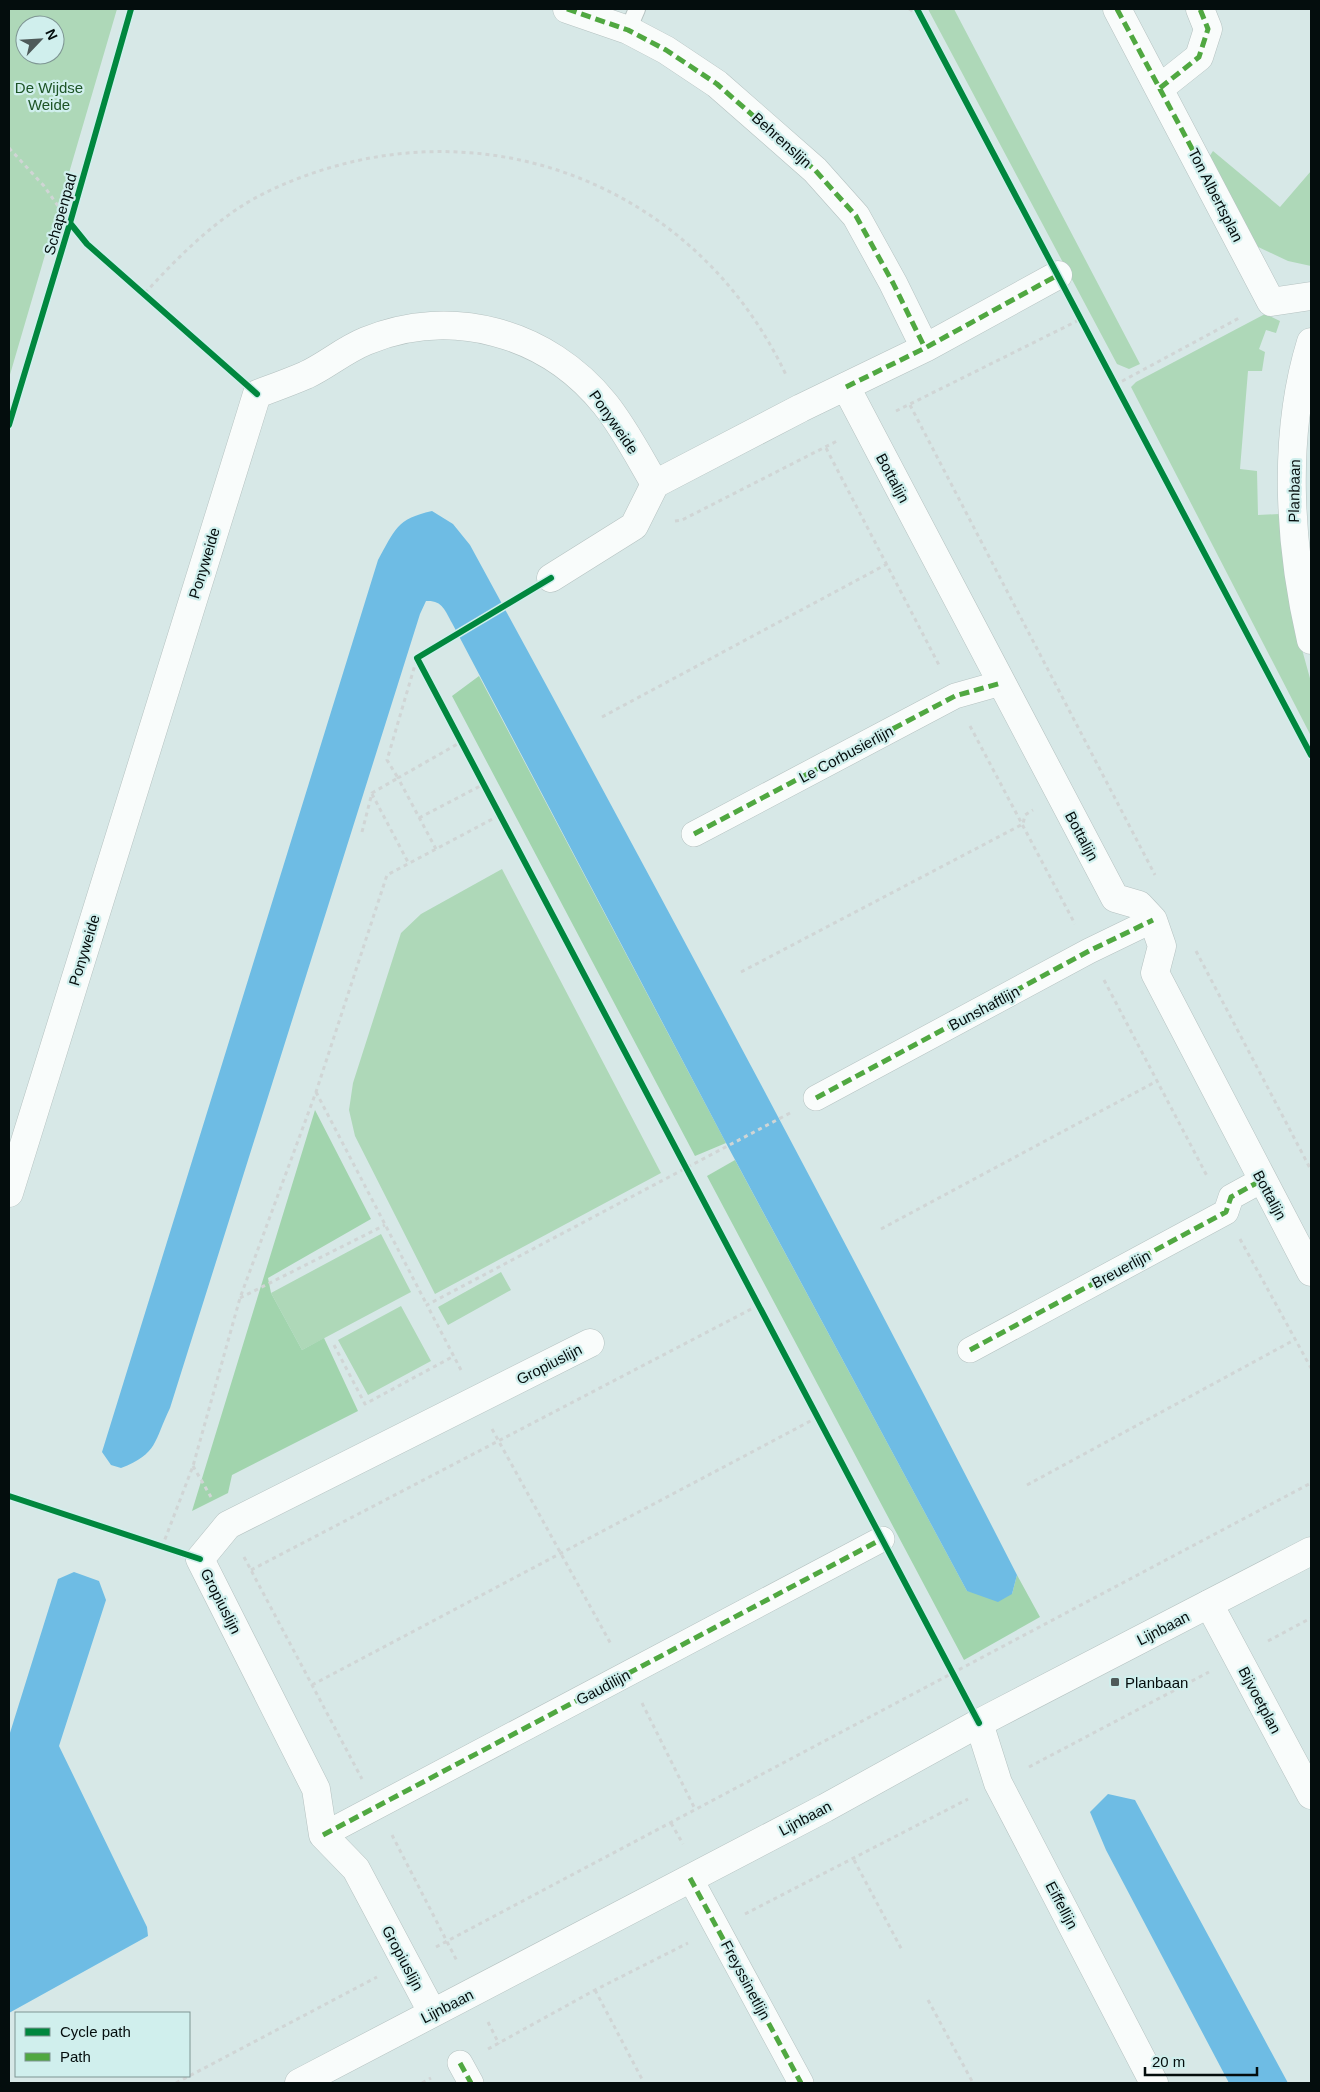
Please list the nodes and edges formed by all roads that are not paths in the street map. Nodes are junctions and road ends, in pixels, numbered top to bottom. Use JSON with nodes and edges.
{"nodes":[{"id":1,"x":567,"y":9,"type":"edge"},
{"id":2,"x":1118,"y":9,"type":"edge"},
{"id":3,"x":1200,"y":9,"type":"edge"},
{"id":4,"x":633,"y":19,"type":"edge"},
{"id":5,"x":1160,"y":88,"type":"junction"},
{"id":6,"x":1058,"y":275,"type":"road end"},
{"id":7,"x":1311,"y":296,"type":"edge"},
{"id":8,"x":1311,"y":342,"type":"edge"},
{"id":9,"x":925,"y":348,"type":"junction"},
{"id":10,"x":846,"y":387,"type":"junction"},
{"id":11,"x":655,"y":484,"type":"junction"},
{"id":12,"x":550,"y":578,"type":"dead end"},
{"id":13,"x":1311,"y":640,"type":"edge"},
{"id":14,"x":1001,"y":682,"type":"junction"},
{"id":15,"x":694,"y":834,"type":"dead end"},
{"id":16,"x":1153,"y":920,"type":"junction"},
{"id":17,"x":816,"y":1098,"type":"dead end"},
{"id":18,"x":1262,"y":1180,"type":"junction"},
{"id":19,"x":9,"y":1193,"type":"edge"},
{"id":20,"x":1311,"y":1272,"type":"edge"},
{"id":21,"x":590,"y":1343,"type":"dead end"},
{"id":22,"x":970,"y":1350,"type":"dead end"},
{"id":23,"x":882,"y":1539,"type":"dead end"},
{"id":24,"x":1311,"y":1551,"type":"edge"},
{"id":25,"x":1209,"y":1604,"type":"junction"},
{"id":26,"x":979,"y":1723,"type":"junction"},
{"id":27,"x":1311,"y":1795,"type":"edge"},
{"id":28,"x":323,"y":1834,"type":"junction"},
{"id":29,"x":690,"y":1878,"type":"junction"},
{"id":30,"x":432,"y":2012,"type":"junction"},
{"id":31,"x":299,"y":2083,"type":"edge"},
{"id":32,"x":801,"y":2083,"type":"edge"},
{"id":33,"x":1154,"y":2083,"type":"edge"}],
"edges":[{"from":1,"to":4,"type":"street","name":"Behrenslijn"},
{"from":2,"to":5,"type":"street","name":"Ton Albertsplan"},
{"from":3,"to":5,"type":"street"},
{"from":4,"to":9,"type":"street","name":"Behrenslijn"},
{"from":5,"to":7,"type":"street","name":"Ton Albertsplan"},
{"from":6,"to":9,"type":"street"},
{"from":8,"to":13,"type":"street","name":"Planbaan"},
{"from":9,"to":10,"type":"street"},
{"from":10,"to":11,"type":"street"},
{"from":10,"to":14,"type":"street","name":"Bottalijn"},
{"from":11,"to":12,"type":"street"},
{"from":11,"to":19,"type":"street","name":"Ponyweide"},
{"from":14,"to":15,"type":"street","name":"Le Corbusierlijn"},
{"from":14,"to":16,"type":"street","name":"Bottalijn"},
{"from":16,"to":17,"type":"street","name":"Bunshaftlijn"},
{"from":16,"to":18,"type":"street","name":"Bottalijn"},
{"from":18,"to":20,"type":"street","name":"Bottalijn"},
{"from":18,"to":22,"type":"street","name":"Breuerlijn"},
{"from":21,"to":28,"type":"street","name":"Gropiuslijn"},
{"from":23,"to":28,"type":"street","name":"Gaudilijn"},
{"from":24,"to":25,"type":"street","name":"Lijnbaan"},
{"from":25,"to":26,"type":"street","name":"Lijnbaan"},
{"from":25,"to":27,"type":"street","name":"Bijvoetplan"},
{"from":26,"to":29,"type":"street","name":"Lijnbaan"},
{"from":26,"to":33,"type":"street","name":"Eiffellijn"},
{"from":28,"to":30,"type":"street","name":"Gropiuslijn"},
{"from":29,"to":30,"type":"street","name":"Lijnbaan"},
{"from":29,"to":32,"type":"street","name":"Freyssinetlijn"},
{"from":30,"to":31,"type":"street","name":"Lijnbaan"}]}
